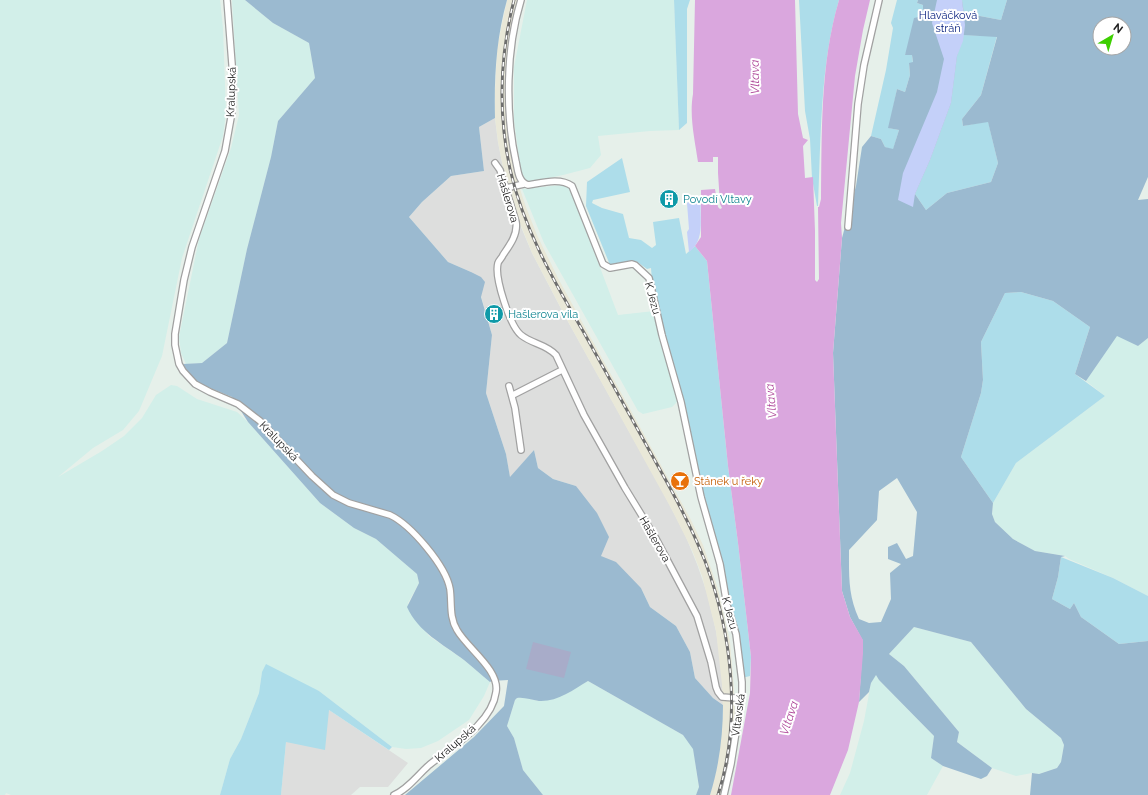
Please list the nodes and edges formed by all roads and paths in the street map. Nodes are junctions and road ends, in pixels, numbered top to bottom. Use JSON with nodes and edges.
{"nodes":[{"id":1,"x":228,"y":0,"type":"edge"},
{"id":2,"x":522,"y":0,"type":"edge"},
{"id":3,"x":879,"y":0,"type":"edge"},
{"id":4,"x":495,"y":163,"type":"dead end"},
{"id":5,"x":524,"y":184,"type":"junction"},
{"id":6,"x":506,"y":188,"type":"junction"},
{"id":7,"x":848,"y":227,"type":"dead end"},
{"id":8,"x":562,"y":370,"type":"junction"},
{"id":9,"x":509,"y":386,"type":"dead end"},
{"id":10,"x":513,"y":395,"type":"junction"},
{"id":11,"x":522,"y":450,"type":"dead end"},
{"id":12,"x":736,"y":634,"type":"joint"},
{"id":13,"x":741,"y":700,"type":"junction"},
{"id":14,"x":394,"y":795,"type":"edge"},
{"id":15,"x":724,"y":795,"type":"edge"}],
"edges":[{"from":1,"to":14,"type":"street","name":"Kralupská"},
{"from":2,"to":5,"type":"street"},
{"from":3,"to":7,"type":"street"},
{"from":4,"to":6,"type":"street","name":"Hašlerova"},
{"from":5,"to":6,"type":"street","name":"K Jezu"},
{"from":5,"to":12,"type":"street","name":"K Jezu"},
{"from":6,"to":8,"type":"street","name":"Hašlerova"},
{"from":8,"to":10,"type":"street"},
{"from":8,"to":13,"type":"street","name":"Hašlerova"},
{"from":9,"to":10,"type":"street"},
{"from":10,"to":11,"type":"street"},
{"from":12,"to":13,"type":"street","name":"Vltavská"},
{"from":13,"to":15,"type":"street","name":"Vltavská"}]}
